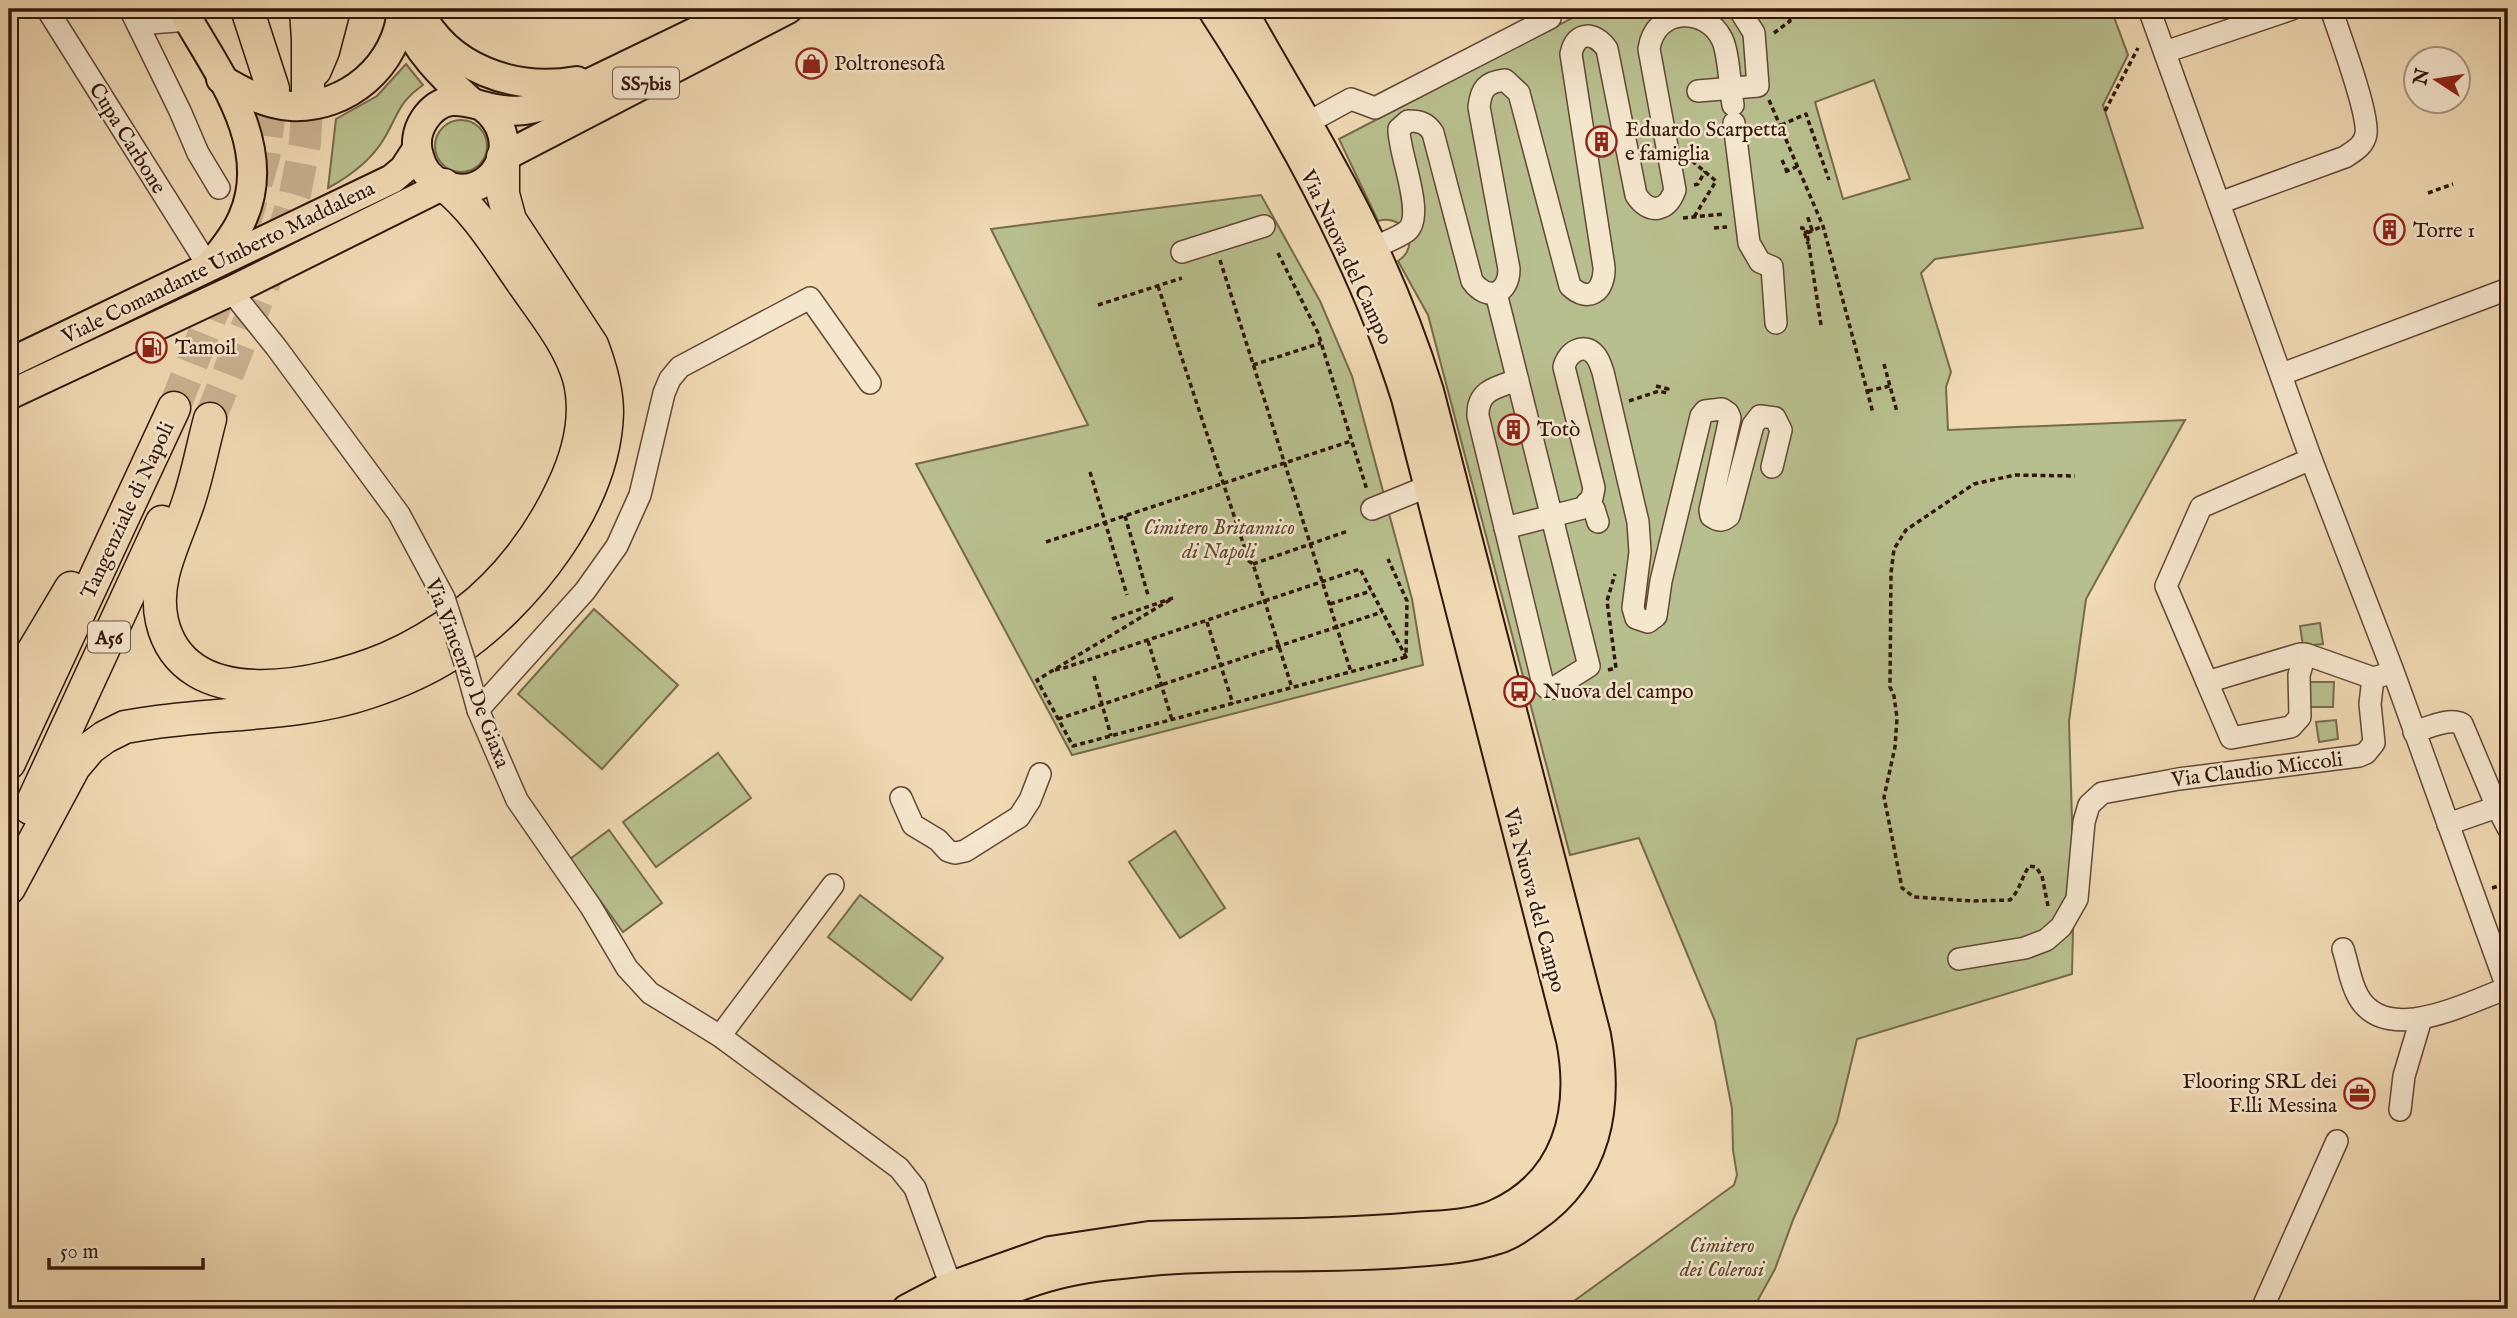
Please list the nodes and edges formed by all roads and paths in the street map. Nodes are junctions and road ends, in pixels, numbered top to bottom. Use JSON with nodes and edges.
{"nodes":[{"id":1,"x":47,"y":9,"type":"edge"},
{"id":2,"x":247,"y":9,"type":"edge"},
{"id":3,"x":270,"y":9,"type":"edge"},
{"id":4,"x":306,"y":9,"type":"edge"},
{"id":5,"x":334,"y":9,"type":"edge"},
{"id":6,"x":743,"y":9,"type":"edge"},
{"id":7,"x":789,"y":9,"type":"edge"},
{"id":8,"x":1212,"y":9,"type":"edge"},
{"id":9,"x":1242,"y":9,"type":"edge"},
{"id":10,"x":1739,"y":9,"type":"edge"},
{"id":11,"x":1785,"y":9,"type":"edge"},
{"id":12,"x":2149,"y":9,"type":"edge"},
{"id":13,"x":2292,"y":9,"type":"edge"},
{"id":14,"x":2331,"y":9,"type":"edge"},
{"id":15,"x":407,"y":11,"type":"edge"},
{"id":16,"x":185,"y":14,"type":"edge"},
{"id":17,"x":134,"y":16,"type":"edge"},
{"id":18,"x":1550,"y":18,"type":"dead end"},
{"id":19,"x":1790,"y":22,"type":"dead end"},
{"id":20,"x":2138,"y":48,"type":"dead end"},
{"id":21,"x":2165,"y":52,"type":"junction"},
{"id":22,"x":601,"y":77,"type":"junction"},
{"id":23,"x":220,"y":79,"type":"junction"},
{"id":24,"x":1698,"y":91,"type":"dead end"},
{"id":25,"x":476,"y":104,"type":"junction"},
{"id":26,"x":1732,"y":106,"type":"junction"},
{"id":27,"x":1774,"y":111,"type":"dead end"},
{"id":28,"x":2105,"y":111,"type":"dead end"},
{"id":29,"x":1307,"y":123,"type":"junction"},
{"id":30,"x":1781,"y":125,"type":"junction"},
{"id":31,"x":417,"y":149,"type":"junction"},
{"id":32,"x":503,"y":157,"type":"junction"},
{"id":33,"x":1782,"y":160,"type":"dead end"},
{"id":34,"x":1692,"y":161,"type":"dead end"},
{"id":35,"x":1796,"y":162,"type":"junction"},
{"id":36,"x":1829,"y":180,"type":"dead end"},
{"id":37,"x":2453,"y":184,"type":"dead end"},
{"id":38,"x":444,"y":186,"type":"junction"},
{"id":39,"x":219,"y":188,"type":"dead end"},
{"id":40,"x":2428,"y":193,"type":"dead end"},
{"id":41,"x":2219,"y":203,"type":"junction"},
{"id":42,"x":1667,"y":204,"type":"junction"},
{"id":43,"x":1729,"y":213,"type":"dead end"},
{"id":44,"x":1807,"y":215,"type":"dead end"},
{"id":45,"x":1694,"y":217,"type":"junction"},
{"id":46,"x":1264,"y":226,"type":"dead end"},
{"id":47,"x":1823,"y":226,"type":"junction"},
{"id":48,"x":1800,"y":228,"type":"dead end"},
{"id":49,"x":1804,"y":233,"type":"junction"},
{"id":50,"x":1214,"y":242,"type":"junction"},
{"id":51,"x":1808,"y":244,"type":"junction"},
{"id":52,"x":1373,"y":248,"type":"junction"},
{"id":53,"x":1182,"y":252,"type":"dead end"},
{"id":54,"x":1278,"y":253,"type":"dead end"},
{"id":55,"x":209,"y":267,"type":"junction"},
{"id":56,"x":1182,"y":278,"type":"dead end"},
{"id":57,"x":1158,"y":286,"type":"junction"},
{"id":58,"x":2508,"y":289,"type":"edge"},
{"id":59,"x":231,"y":291,"type":"junction"},
{"id":60,"x":1496,"y":293,"type":"junction"},
{"id":61,"x":1098,"y":305,"type":"dead end"},
{"id":62,"x":1776,"y":323,"type":"dead end"},
{"id":63,"x":1821,"y":325,"type":"dead end"},
{"id":64,"x":1321,"y":343,"type":"junction"},
{"id":65,"x":9,"y":363,"type":"edge"},
{"id":66,"x":1253,"y":365,"type":"junction"},
{"id":67,"x":1884,"y":365,"type":"dead end"},
{"id":68,"x":2282,"y":373,"type":"junction"},
{"id":69,"x":1518,"y":380,"type":"junction"},
{"id":70,"x":870,"y":383,"type":"dead end"},
{"id":71,"x":1656,"y":386,"type":"dead end"},
{"id":72,"x":1889,"y":386,"type":"junction"},
{"id":73,"x":1868,"y":391,"type":"junction"},
{"id":74,"x":9,"y":395,"type":"edge"},
{"id":75,"x":1612,"y":407,"type":"junction"},
{"id":76,"x":174,"y":408,"type":"tunnel mouth"},
{"id":77,"x":1897,"y":412,"type":"dead end"},
{"id":78,"x":1873,"y":413,"type":"dead end"},
{"id":79,"x":1351,"y":441,"type":"junction"},
{"id":80,"x":2311,"y":459,"type":"junction"},
{"id":81,"x":1284,"y":463,"type":"junction"},
{"id":82,"x":1772,"y":467,"type":"dead end"},
{"id":83,"x":1090,"y":471,"type":"dead end"},
{"id":84,"x":2075,"y":476,"type":"dead end"},
{"id":85,"x":1224,"y":483,"type":"junction"},
{"id":86,"x":1429,"y":486,"type":"junction"},
{"id":87,"x":135,"y":495,"type":"junction"},
{"id":88,"x":1587,"y":503,"type":"junction"},
{"id":89,"x":1372,"y":509,"type":"joint"},
{"id":90,"x":1125,"y":516,"type":"junction"},
{"id":91,"x":1552,"y":516,"type":"junction"},
{"id":92,"x":1105,"y":522,"type":"junction"},
{"id":93,"x":1598,"y":522,"type":"dead end"},
{"id":94,"x":1506,"y":528,"type":"junction"},
{"id":95,"x":1348,"y":531,"type":"dead end"},
{"id":96,"x":1046,"y":542,"type":"dead end"},
{"id":97,"x":1310,"y":544,"type":"junction"},
{"id":98,"x":1388,"y":559,"type":"dead end"},
{"id":99,"x":1253,"y":564,"type":"junction"},
{"id":100,"x":98,"y":572,"type":"junction"},
{"id":101,"x":1323,"y":582,"type":"junction"},
{"id":102,"x":1371,"y":591,"type":"junction"},
{"id":103,"x":1127,"y":595,"type":"dead end"},
{"id":104,"x":1148,"y":595,"type":"dead end"},
{"id":105,"x":1265,"y":602,"type":"junction"},
{"id":106,"x":1330,"y":604,"type":"junction"},
{"id":107,"x":1382,"y":612,"type":"junction"},
{"id":108,"x":1112,"y":619,"type":"dead end"},
{"id":109,"x":1206,"y":621,"type":"junction"},
{"id":110,"x":1337,"y":627,"type":"junction"},
{"id":111,"x":1148,"y":641,"type":"junction"},
{"id":112,"x":1279,"y":646,"type":"junction"},
{"id":113,"x":1614,"y":654,"type":"dead end"},
{"id":114,"x":2305,"y":654,"type":"junction"},
{"id":115,"x":1406,"y":657,"type":"junction"},
{"id":116,"x":1220,"y":665,"type":"junction"},
{"id":117,"x":1053,"y":670,"type":"junction"},
{"id":118,"x":1601,"y":671,"type":"dead end"},
{"id":119,"x":1351,"y":672,"type":"junction"},
{"id":120,"x":2383,"y":675,"type":"junction"},
{"id":121,"x":1094,"y":676,"type":"dead end"},
{"id":122,"x":2207,"y":682,"type":"junction"},
{"id":123,"x":1161,"y":685,"type":"junction"},
{"id":124,"x":9,"y":687,"type":"edge"},
{"id":125,"x":1292,"y":688,"type":"junction"},
{"id":126,"x":1102,"y":704,"type":"junction"},
{"id":127,"x":1233,"y":704,"type":"junction"},
{"id":128,"x":478,"y":710,"type":"junction"},
{"id":129,"x":9,"y":716,"type":"edge"},
{"id":130,"x":1058,"y":719,"type":"junction"},
{"id":131,"x":1172,"y":720,"type":"junction"},
{"id":132,"x":2414,"y":732,"type":"junction"},
{"id":133,"x":1111,"y":736,"type":"junction"},
{"id":134,"x":9,"y":763,"type":"edge"},
{"id":135,"x":1040,"y":774,"type":"dead end"},
{"id":136,"x":901,"y":798,"type":"dead end"},
{"id":137,"x":2497,"y":807,"type":"junction"},
{"id":138,"x":2448,"y":824,"type":"junction"},
{"id":139,"x":2508,"y":828,"type":"edge"},
{"id":140,"x":9,"y":856,"type":"edge"},
{"id":141,"x":833,"y":885,"type":"dead end"},
{"id":142,"x":9,"y":888,"type":"edge"},
{"id":143,"x":2050,"y":936,"type":"junction"},
{"id":144,"x":2343,"y":949,"type":"dead end"},
{"id":145,"x":1959,"y":959,"type":"dead end"},
{"id":146,"x":2508,"y":989,"type":"edge"},
{"id":147,"x":2421,"y":1019,"type":"junction"},
{"id":148,"x":720,"y":1036,"type":"junction"},
{"id":149,"x":2400,"y":1110,"type":"dead end"},
{"id":150,"x":2337,"y":1141,"type":"dead end"},
{"id":151,"x":958,"y":1301,"type":"edge"},
{"id":152,"x":907,"y":1309,"type":"edge"},
{"id":153,"x":2262,"y":1309,"type":"edge"}],
"edges":[{"from":1,"to":55,"type":"street","name":"Cupa Carbone"},
{"from":2,"to":3,"type":"highway"},
{"from":4,"to":5,"type":"highway"},
{"from":6,"to":22,"type":"main road","name":"Viale Comandante Umberto Maddalena","number":"SS7bis"},
{"from":7,"to":32,"type":"main road","name":"Viale Comandante Umberto Maddalena","number":"SS7bis"},
{"from":8,"to":86,"type":"main road","name":"Via Nuova del Campo"},
{"from":9,"to":29,"type":"main road","name":"Via Nuova del Campo"},
{"from":10,"to":26,"type":"street"},
{"from":11,"to":19,"type":"path"},
{"from":12,"to":21,"type":"street","name":"Via Claudio Miccoli"},
{"from":13,"to":21,"type":"street"},
{"from":14,"to":41,"type":"street"},
{"from":15,"to":22,"type":"main road"},
{"from":15,"to":23,"type":"main road"},
{"from":15,"to":25,"type":"main road"},
{"from":16,"to":17,"type":"street"},
{"from":16,"to":23,"type":"main road"},
{"from":17,"to":39,"type":"street"},
{"from":18,"to":29,"type":"street"},
{"from":20,"to":28,"type":"path"},
{"from":21,"to":41,"type":"street","name":"Via Claudio Miccoli"},
{"from":22,"to":25,"type":"main road","name":"Viale Comandante Umberto Maddalena","number":"SS7bis"},
{"from":23,"to":55,"type":"main road"},
{"from":24,"to":26,"type":"street"},
{"from":25,"to":31,"type":"main road","name":"Viale Comandante Umberto Maddalena","number":"SS7bis"},
{"from":25,"to":32,"type":"main road"},
{"from":26,"to":42,"type":"street"},
{"from":26,"to":62,"type":"street"},
{"from":27,"to":30,"type":"path"},
{"from":29,"to":52,"type":"main road","name":"Via Nuova del Campo"},
{"from":30,"to":35,"type":"path"},
{"from":30,"to":36,"type":"path"},
{"from":31,"to":38,"type":"main road"},
{"from":31,"to":55,"type":"main road","name":"Viale Comandante Umberto Maddalena","number":"SS7bis"},
{"from":32,"to":38,"type":"main road","name":"Viale Comandante Umberto Maddalena","number":"SS7bis"},
{"from":32,"to":142,"type":"highway"},
{"from":33,"to":35,"type":"path"},
{"from":34,"to":45,"type":"path"},
{"from":35,"to":47,"type":"path"},
{"from":37,"to":40,"type":"path"},
{"from":38,"to":59,"type":"main road","name":"Viale Comandante Umberto Maddalena","number":"SS7bis"},
{"from":38,"to":140,"type":"highway","name":"Tangenziale di Napoli","number":"A56"},
{"from":41,"to":68,"type":"street","name":"Via Claudio Miccoli"},
{"from":42,"to":45,"type":"path"},
{"from":42,"to":60,"type":"street"},
{"from":43,"to":45,"type":"path"},
{"from":44,"to":49,"type":"path"},
{"from":46,"to":50,"type":"street"},
{"from":47,"to":51,"type":"path"},
{"from":47,"to":73,"type":"path"},
{"from":48,"to":49,"type":"path"},
{"from":49,"to":51,"type":"path"},
{"from":50,"to":53,"type":"street"},
{"from":50,"to":66,"type":"path"},
{"from":51,"to":63,"type":"path"},
{"from":52,"to":60,"type":"street"},
{"from":52,"to":151,"type":"main road","name":"Via Nuova del Campo"},
{"from":54,"to":64,"type":"path"},
{"from":55,"to":65,"type":"main road","name":"Viale Comandante Umberto Maddalena","number":"SS7bis"},
{"from":56,"to":57,"type":"path"},
{"from":57,"to":61,"type":"path"},
{"from":57,"to":85,"type":"path"},
{"from":58,"to":68,"type":"street"},
{"from":59,"to":74,"type":"main road","name":"Viale Comandante Umberto Maddalena","number":"SS7bis"},
{"from":59,"to":128,"type":"street","name":"Via Vincenzo De Giaxa","bridge":true},
{"from":60,"to":69,"type":"street"},
{"from":64,"to":66,"type":"path"},
{"from":64,"to":79,"type":"path"},
{"from":66,"to":81,"type":"path"},
{"from":67,"to":72,"type":"path"},
{"from":68,"to":80,"type":"street","name":"Via Claudio Miccoli"},
{"from":69,"to":91,"type":"street"},
{"from":69,"to":94,"type":"street"},
{"from":70,"to":128,"type":"street"},
{"from":71,"to":75,"type":"path"},
{"from":72,"to":73,"type":"path"},
{"from":72,"to":77,"type":"path"},
{"from":73,"to":78,"type":"path"},
{"from":75,"to":82,"type":"street"},
{"from":75,"to":88,"type":"street"},
{"from":76,"to":87,"type":"highway","name":"Tangenziale di Napoli","number":"A56"},
{"from":79,"to":81,"type":"path"},
{"from":79,"to":89,"type":"path"},
{"from":80,"to":120,"type":"street","name":"Via Claudio Miccoli"},
{"from":80,"to":122,"type":"street","name":"Via Claudio Miccoli"},
{"from":81,"to":85,"type":"path"},
{"from":81,"to":97,"type":"path"},
{"from":83,"to":92,"type":"path"},
{"from":84,"to":143,"type":"path"},
{"from":85,"to":90,"type":"path"},
{"from":85,"to":99,"type":"path"},
{"from":86,"to":89,"type":"street"},
{"from":86,"to":151,"type":"main road","name":"Via Nuova del Campo"},
{"from":87,"to":100,"type":"highway","name":"Tangenziale di Napoli","number":"A56"},
{"from":87,"to":124,"type":"highway"},
{"from":88,"to":91,"type":"street"},
{"from":88,"to":93,"type":"street"},
{"from":90,"to":92,"type":"path"},
{"from":90,"to":104,"type":"path"},
{"from":91,"to":94,"type":"street"},
{"from":91,"to":94,"type":"street"},
{"from":92,"to":96,"type":"path"},
{"from":92,"to":103,"type":"path"},
{"from":95,"to":97,"type":"path"},
{"from":97,"to":99,"type":"path"},
{"from":97,"to":101,"type":"path"},
{"from":98,"to":115,"type":"path"},
{"from":99,"to":105,"type":"path"},
{"from":100,"to":129,"type":"street"},
{"from":100,"to":134,"type":"highway","name":"Tangenziale di Napoli","number":"A56"},
{"from":101,"to":102,"type":"path"},
{"from":101,"to":105,"type":"path"},
{"from":101,"to":106,"type":"path"},
{"from":102,"to":106,"type":"path"},
{"from":102,"to":107,"type":"path"},
{"from":105,"to":109,"type":"path"},
{"from":105,"to":112,"type":"path"},
{"from":106,"to":110,"type":"path"},
{"from":107,"to":110,"type":"path"},
{"from":107,"to":115,"type":"path"},
{"from":108,"to":117,"type":"path"},
{"from":109,"to":111,"type":"path"},
{"from":109,"to":116,"type":"path"},
{"from":110,"to":112,"type":"path"},
{"from":110,"to":119,"type":"path"},
{"from":111,"to":117,"type":"path"},
{"from":111,"to":123,"type":"path"},
{"from":112,"to":116,"type":"path"},
{"from":112,"to":125,"type":"path"},
{"from":113,"to":118,"type":"path"},
{"from":114,"to":120,"type":"street"},
{"from":114,"to":122,"type":"street"},
{"from":114,"to":122,"type":"street","name":"Via Claudio Miccoli"},
{"from":115,"to":119,"type":"path"},
{"from":116,"to":123,"type":"path"},
{"from":116,"to":127,"type":"path"},
{"from":117,"to":130,"type":"path"},
{"from":119,"to":125,"type":"path"},
{"from":120,"to":132,"type":"street","name":"Via Claudio Miccoli"},
{"from":120,"to":143,"type":"street","name":"Via Claudio Miccoli"},
{"from":121,"to":126,"type":"path"},
{"from":123,"to":126,"type":"path"},
{"from":123,"to":131,"type":"path"},
{"from":125,"to":127,"type":"path"},
{"from":126,"to":130,"type":"path"},
{"from":126,"to":133,"type":"path"},
{"from":127,"to":131,"type":"path"},
{"from":128,"to":148,"type":"street","name":"Via Vincenzo De Giaxa"},
{"from":130,"to":133,"type":"path"},
{"from":131,"to":133,"type":"path"},
{"from":132,"to":137,"type":"street"},
{"from":132,"to":138,"type":"street","name":"Via Claudio Miccoli"},
{"from":135,"to":136,"type":"street"},
{"from":137,"to":138,"type":"street"},
{"from":137,"to":139,"type":"street"},
{"from":138,"to":146,"type":"street","name":"Via Claudio Miccoli"},
{"from":141,"to":148,"type":"street"},
{"from":143,"to":145,"type":"street"},
{"from":144,"to":147,"type":"street","name":"Via Claudio Miccoli"},
{"from":146,"to":147,"type":"street","name":"Via Claudio Miccoli"},
{"from":147,"to":149,"type":"street"},
{"from":148,"to":151,"type":"street","name":"Via Vincenzo De Giaxa"},
{"from":150,"to":153,"type":"street"},
{"from":151,"to":152,"type":"main road","name":"Via Nuova del Campo"}]}
